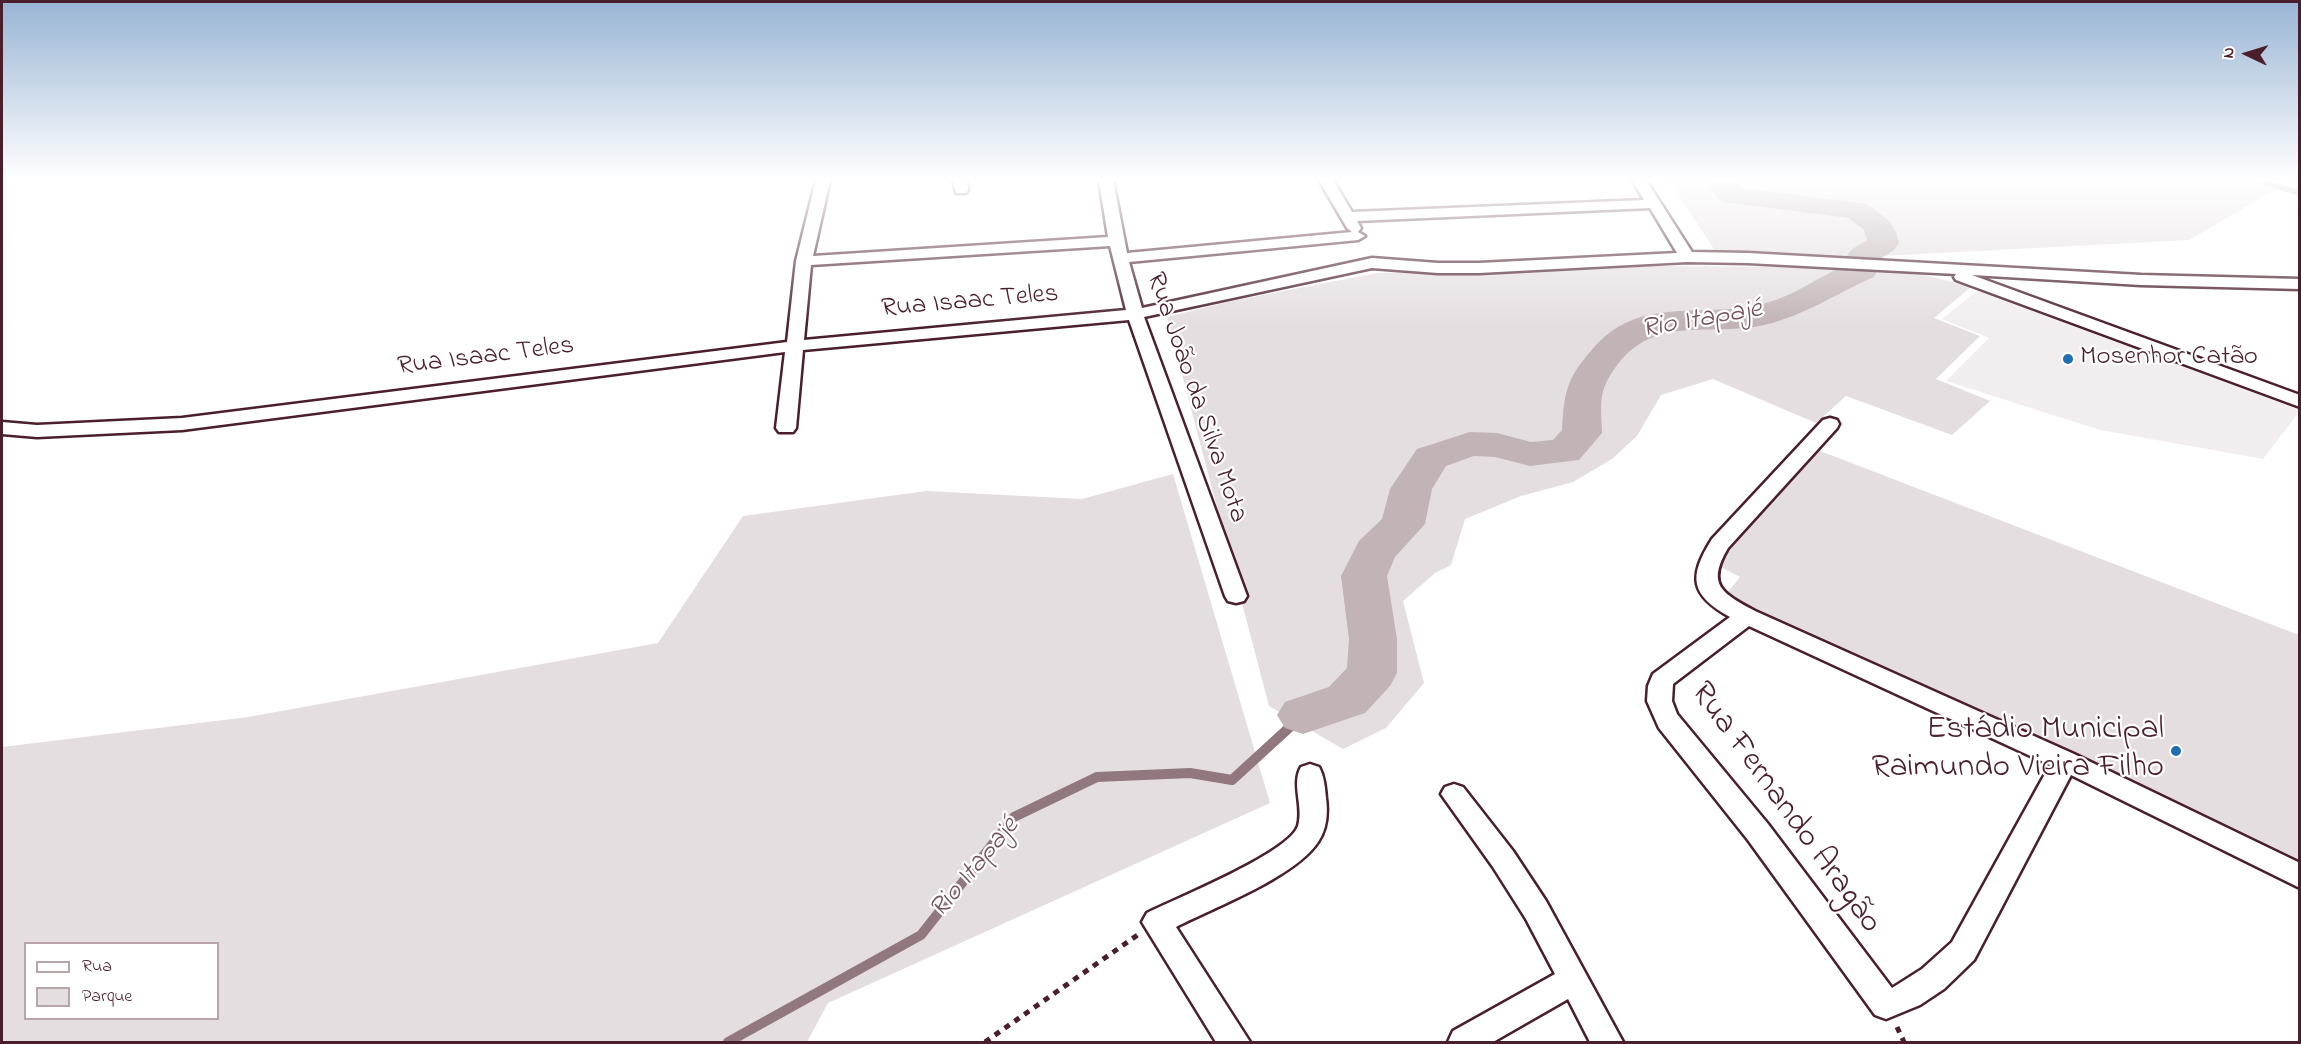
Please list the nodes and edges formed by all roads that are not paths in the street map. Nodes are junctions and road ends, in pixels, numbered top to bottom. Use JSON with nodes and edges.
{"nodes":[{"id":1,"x":812,"y":229,"type":"edge"},
{"id":2,"x":1114,"y":229,"type":"edge"},
{"id":3,"x":1354,"y":229,"type":"edge"},
{"id":4,"x":1669,"y":229,"type":"edge"},
{"id":5,"x":1358,"y":236,"type":"junction"},
{"id":6,"x":1117,"y":249,"type":"junction"},
{"id":7,"x":1687,"y":257,"type":"junction"},
{"id":8,"x":804,"y":261,"type":"junction"},
{"id":9,"x":1372,"y":263,"type":"junction"},
{"id":10,"x":1942,"y":269,"type":"junction"},
{"id":11,"x":2300,"y":284,"type":"edge"},
{"id":12,"x":1135,"y":314,"type":"junction"},
{"id":13,"x":795,"y":346,"type":"junction"},
{"id":14,"x":2300,"y":402,"type":"edge"},
{"id":15,"x":1830,"y":424,"type":"dead end"},
{"id":16,"x":786,"y":428,"type":"dead end"},
{"id":17,"x":4,"y":429,"type":"edge"},
{"id":18,"x":1236,"y":596,"type":"dead end"},
{"id":19,"x":1747,"y":616,"type":"junction"},
{"id":20,"x":2065,"y":761,"type":"junction"},
{"id":21,"x":1310,"y":774,"type":"dead end"},
{"id":22,"x":1454,"y":794,"type":"dead end"},
{"id":23,"x":2300,"y":876,"type":"edge"},
{"id":24,"x":1573,"y":980,"type":"junction"},
{"id":25,"x":1234,"y":1042,"type":"edge"},
{"id":26,"x":1464,"y":1042,"type":"edge"},
{"id":27,"x":1606,"y":1042,"type":"edge"}],
"edges":[{"from":1,"to":8,"type":"street"},
{"from":2,"to":6,"type":"street","name":"Rua João da Silva Mota"},
{"from":3,"to":5,"type":"street"},
{"from":4,"to":7,"type":"street"},
{"from":5,"to":6,"type":"street"},
{"from":5,"to":9,"type":"street"},
{"from":6,"to":8,"type":"street"},
{"from":6,"to":12,"type":"street","name":"Rua João da Silva Mota"},
{"from":7,"to":9,"type":"street","name":"Rua Isaac Teles"},
{"from":7,"to":10,"type":"street","name":"Rua Isaac Teles"},
{"from":8,"to":13,"type":"street"},
{"from":9,"to":12,"type":"street","name":"Rua Isaac Teles"},
{"from":10,"to":11,"type":"street","name":"Rua Isaac Teles"},
{"from":10,"to":14,"type":"street"},
{"from":12,"to":13,"type":"street","name":"Rua Isaac Teles"},
{"from":12,"to":18,"type":"street","name":"Rua João da Silva Mota"},
{"from":13,"to":16,"type":"street"},
{"from":13,"to":17,"type":"street","name":"Rua Isaac Teles"},
{"from":15,"to":19,"type":"street"},
{"from":19,"to":20,"type":"street"},
{"from":19,"to":20,"type":"street","name":"Rua Fernando Aragão"},
{"from":20,"to":23,"type":"street"},
{"from":21,"to":25,"type":"street"},
{"from":22,"to":24,"type":"street"},
{"from":24,"to":26,"type":"street"},
{"from":24,"to":27,"type":"street"}]}
